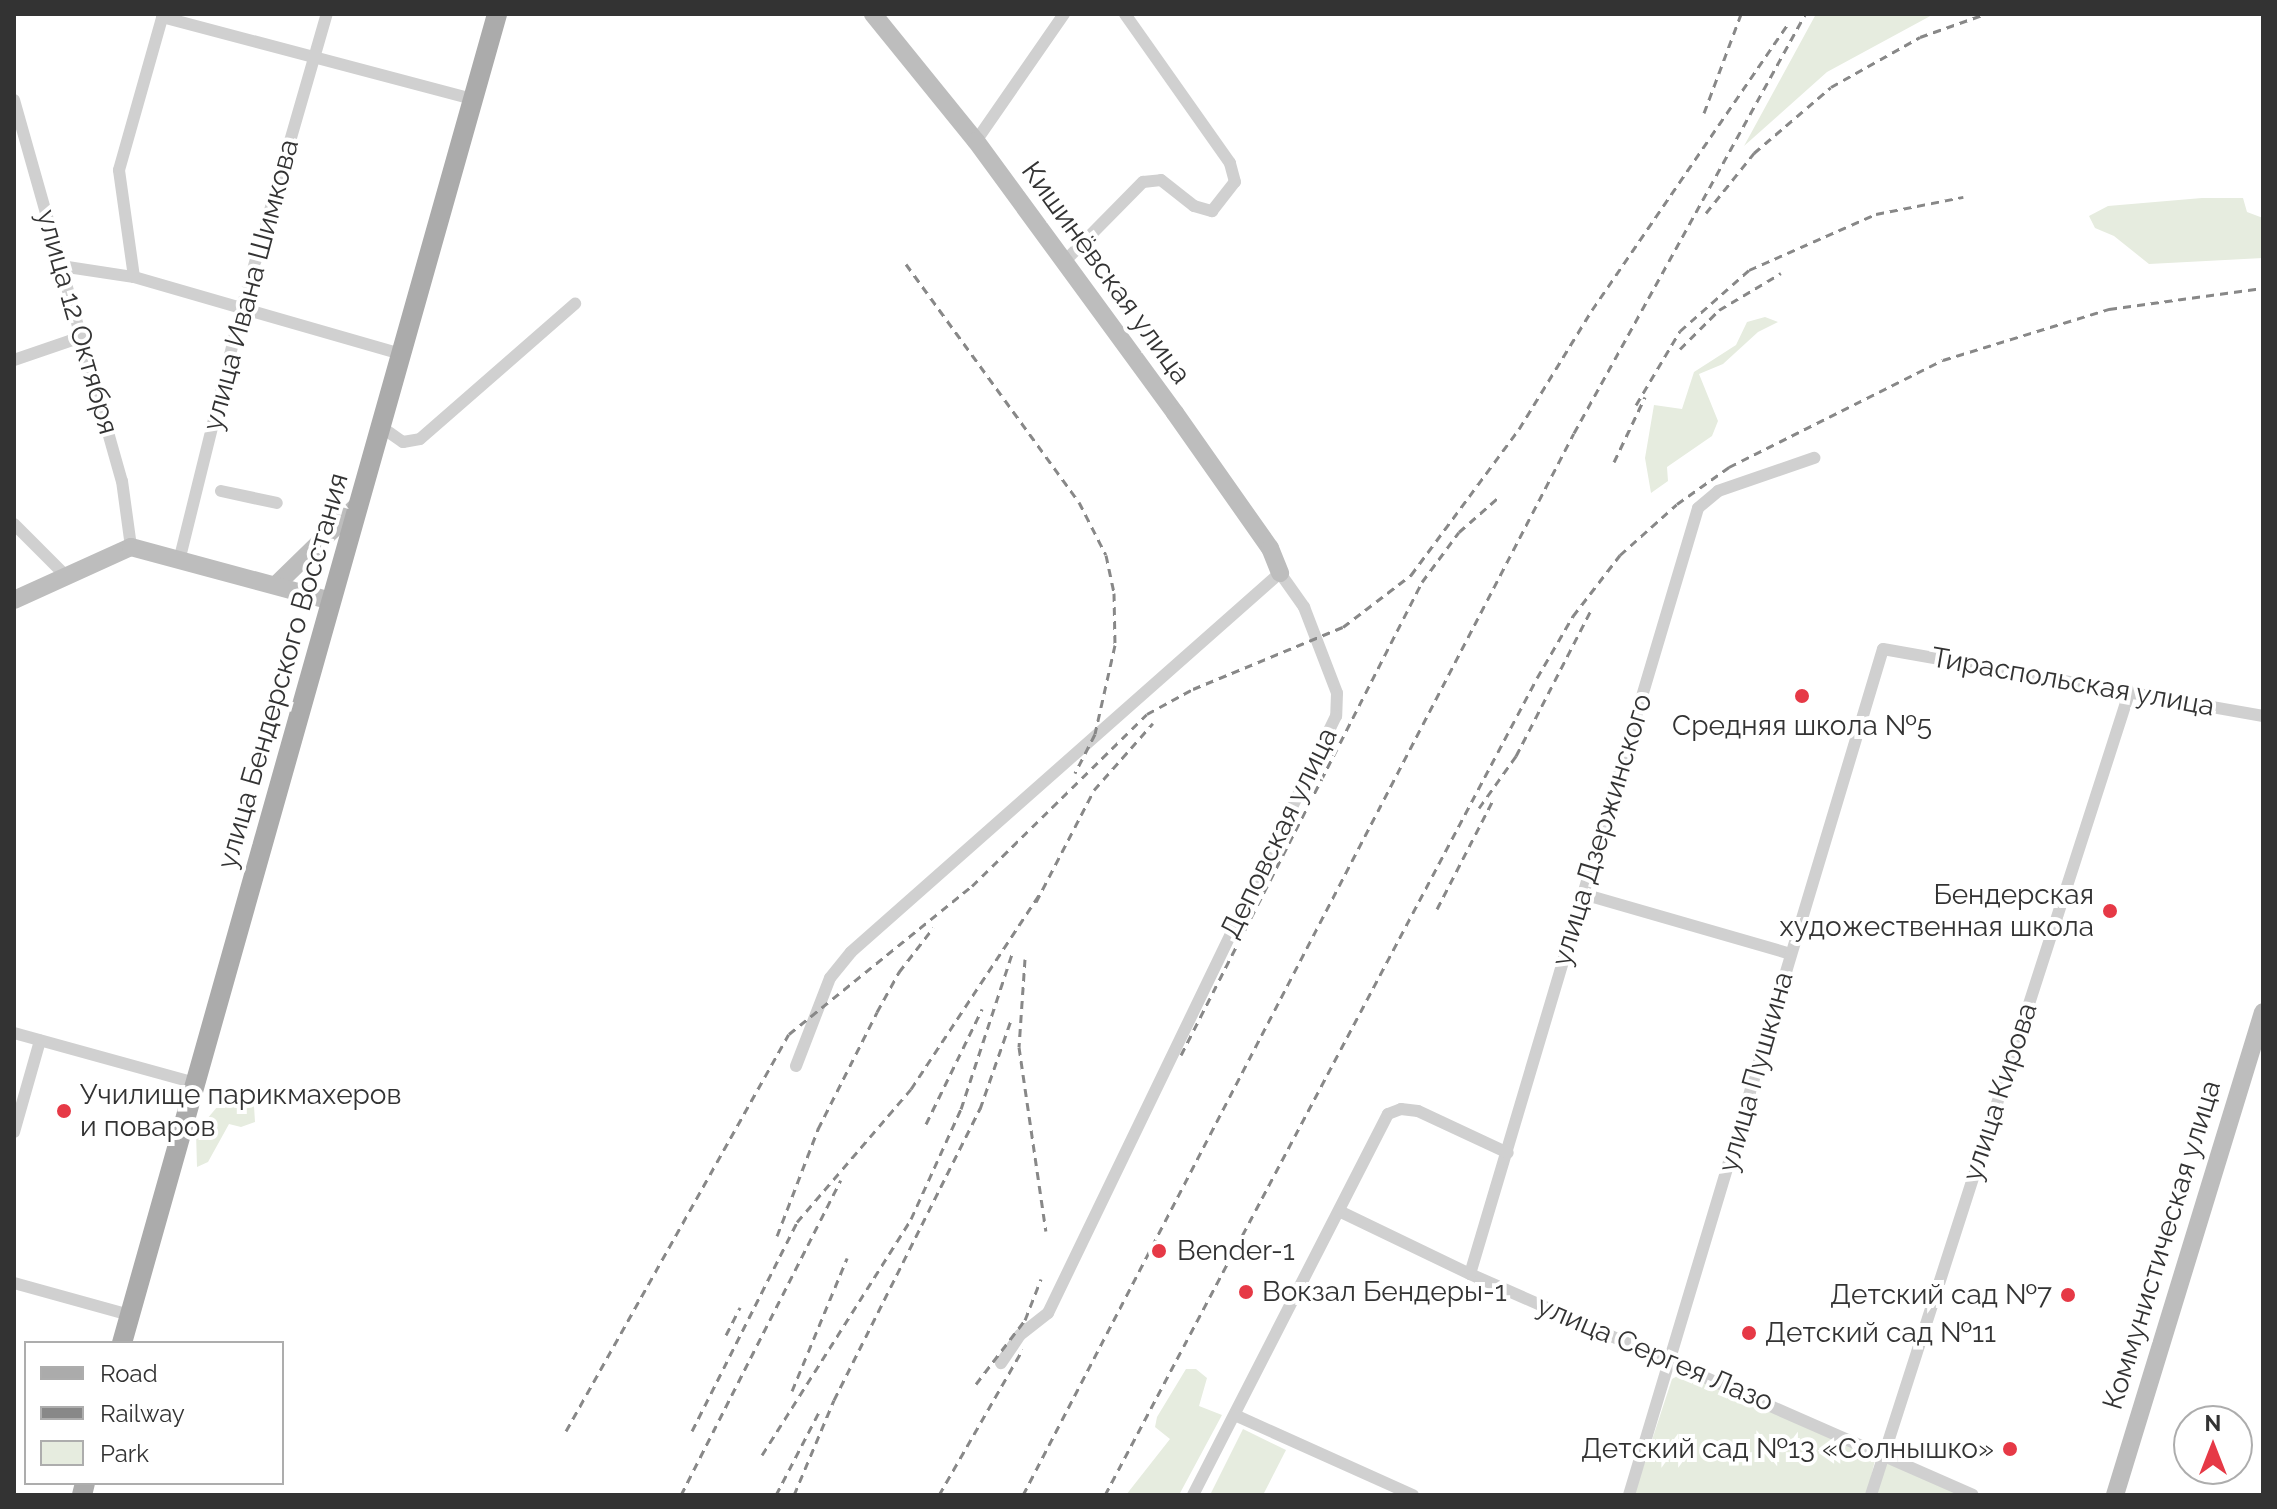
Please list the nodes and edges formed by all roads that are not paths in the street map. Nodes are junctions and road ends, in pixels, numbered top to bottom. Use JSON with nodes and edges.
{"nodes":[{"id":1,"x":327,"y":14,"type":"edge"},
{"id":2,"x":497,"y":14,"type":"edge"},
{"id":3,"x":873,"y":14,"type":"edge"},
{"id":4,"x":1064,"y":14,"type":"edge"},
{"id":5,"x":1125,"y":14,"type":"edge"},
{"id":6,"x":163,"y":15,"type":"edge"},
{"id":7,"x":313,"y":57,"type":"junction"},
{"id":8,"x":473,"y":99,"type":"junction"},
{"id":9,"x":14,"y":100,"type":"edge"},
{"id":10,"x":976,"y":141,"type":"junction"},
{"id":11,"x":1063,"y":263,"type":"junction"},
{"id":12,"x":61,"y":266,"type":"junction"},
{"id":13,"x":134,"y":277,"type":"junction"},
{"id":14,"x":575,"y":304,"type":"dead end"},
{"id":15,"x":241,"y":311,"type":"junction"},
{"id":16,"x":81,"y":337,"type":"junction"},
{"id":17,"x":400,"y":354,"type":"junction"},
{"id":18,"x":14,"y":360,"type":"edge"},
{"id":19,"x":380,"y":426,"type":"junction"},
{"id":20,"x":1814,"y":458,"type":"dead end"},
{"id":21,"x":221,"y":491,"type":"dead end"},
{"id":22,"x":277,"y":503,"type":"dead end"},
{"id":23,"x":358,"y":505,"type":"junction"},
{"id":24,"x":14,"y":524,"type":"edge"},
{"id":25,"x":131,"y":547,"type":"junction"},
{"id":26,"x":180,"y":557,"type":"junction"},
{"id":27,"x":1280,"y":573,"type":"junction"},
{"id":28,"x":64,"y":574,"type":"junction"},
{"id":29,"x":276,"y":585,"type":"junction"},
{"id":30,"x":14,"y":600,"type":"edge"},
{"id":31,"x":331,"y":601,"type":"junction"},
{"id":32,"x":1883,"y":649,"type":"joint"},
{"id":33,"x":2130,"y":690,"type":"junction"},
{"id":34,"x":2263,"y":716,"type":"edge"},
{"id":35,"x":1583,"y":894,"type":"junction"},
{"id":36,"x":1791,"y":954,"type":"junction"},
{"id":37,"x":2263,"y":1012,"type":"edge"},
{"id":38,"x":14,"y":1033,"type":"edge"},
{"id":39,"x":40,"y":1041,"type":"junction"},
{"id":40,"x":796,"y":1066,"type":"dead end"},
{"id":41,"x":196,"y":1083,"type":"junction"},
{"id":42,"x":14,"y":1132,"type":"edge"},
{"id":43,"x":1508,"y":1153,"type":"junction"},
{"id":44,"x":1339,"y":1211,"type":"junction"},
{"id":45,"x":1470,"y":1274,"type":"junction"},
{"id":46,"x":14,"y":1283,"type":"edge"},
{"id":47,"x":129,"y":1315,"type":"junction"},
{"id":48,"x":122,"y":1341,"type":"edge"},
{"id":49,"x":1672,"y":1360,"type":"junction"},
{"id":50,"x":1001,"y":1363,"type":"dead end"},
{"id":51,"x":1237,"y":1416,"type":"junction"},
{"id":52,"x":1883,"y":1455,"type":"junction"},
{"id":53,"x":1405,"y":1493,"type":"edge"},
{"id":54,"x":1193,"y":1495,"type":"edge"},
{"id":55,"x":1629,"y":1495,"type":"edge"},
{"id":56,"x":1871,"y":1495,"type":"edge"},
{"id":57,"x":1973,"y":1495,"type":"edge"},
{"id":58,"x":2115,"y":1495,"type":"edge"}],
"edges":[{"from":1,"to":7,"type":"street","name":"улица Ивана Шимкова"},
{"from":2,"to":8,"type":"main road","name":"улица Бендерского Восстания"},
{"from":3,"to":10,"type":"street","name":"Кишинёвская улица"},
{"from":4,"to":10,"type":"street"},
{"from":5,"to":11,"type":"street"},
{"from":6,"to":7,"type":"street"},
{"from":6,"to":13,"type":"street"},
{"from":7,"to":8,"type":"street"},
{"from":7,"to":15,"type":"street","name":"улица Ивана Шимкова"},
{"from":8,"to":17,"type":"main road","name":"улица Бендерского Восстания"},
{"from":9,"to":12,"type":"street","name":"улица 12 Октября"},
{"from":10,"to":11,"type":"street","name":"Кишинёвская улица"},
{"from":11,"to":27,"type":"street","name":"Кишинёвская улица"},
{"from":12,"to":13,"type":"street"},
{"from":12,"to":16,"type":"street","name":"улица 12 Октября"},
{"from":13,"to":15,"type":"street"},
{"from":14,"to":19,"type":"street"},
{"from":15,"to":17,"type":"street"},
{"from":15,"to":26,"type":"street","name":"улица Ивана Шимкова"},
{"from":16,"to":18,"type":"street"},
{"from":16,"to":25,"type":"street","name":"улица 12 Октября"},
{"from":17,"to":19,"type":"main road","name":"улица Бендерского Восстания"},
{"from":19,"to":23,"type":"main road","name":"улица Бендерского Восстания"},
{"from":20,"to":35,"type":"street","name":"улица Дзержинского"},
{"from":21,"to":22,"type":"street"},
{"from":23,"to":29,"type":"street"},
{"from":23,"to":31,"type":"main road","name":"улица Бендерского Восстания"},
{"from":24,"to":28,"type":"street"},
{"from":25,"to":26,"type":"street"},
{"from":25,"to":28,"type":"street"},
{"from":26,"to":29,"type":"street"},
{"from":27,"to":40,"type":"street"},
{"from":27,"to":50,"type":"street","name":"Деповская улица"},
{"from":28,"to":30,"type":"street"},
{"from":29,"to":31,"type":"street"},
{"from":31,"to":41,"type":"main road","name":"улица Бендерского Восстания"},
{"from":32,"to":33,"type":"street","name":"Тираспольская улица"},
{"from":32,"to":36,"type":"street","name":"улица Пушкина"},
{"from":33,"to":34,"type":"street","name":"Тираспольская улица"},
{"from":33,"to":52,"type":"street","name":"улица Кирова"},
{"from":35,"to":36,"type":"street"},
{"from":35,"to":43,"type":"street","name":"улица Дзержинского"},
{"from":36,"to":49,"type":"street","name":"улица Пушкина"},
{"from":37,"to":58,"type":"street","name":"Коммунистическая улица"},
{"from":38,"to":39,"type":"street"},
{"from":39,"to":41,"type":"street"},
{"from":39,"to":42,"type":"street"},
{"from":41,"to":47,"type":"main road","name":"улица Бендерского Восстания"},
{"from":43,"to":44,"type":"street"},
{"from":43,"to":45,"type":"street","name":"улица Дзержинского"},
{"from":44,"to":45,"type":"street","name":"улица Сергея Лазо"},
{"from":44,"to":51,"type":"street"},
{"from":45,"to":49,"type":"street","name":"улица Сергея Лазо"},
{"from":46,"to":47,"type":"street"},
{"from":47,"to":48,"type":"main road","name":"улица Бендерского Восстания"},
{"from":49,"to":52,"type":"street","name":"улица Сергея Лазо"},
{"from":49,"to":55,"type":"street","name":"улица Пушкина"},
{"from":51,"to":53,"type":"street"},
{"from":51,"to":54,"type":"street"},
{"from":52,"to":56,"type":"street","name":"улица Кирова"},
{"from":52,"to":57,"type":"street","name":"улица Сергея Лазо"}]}
